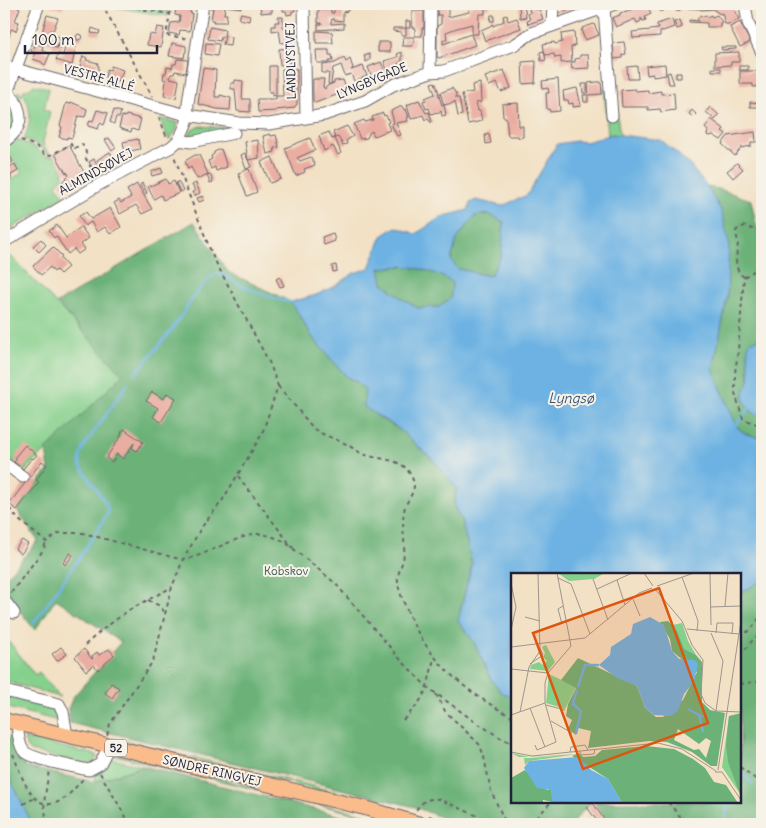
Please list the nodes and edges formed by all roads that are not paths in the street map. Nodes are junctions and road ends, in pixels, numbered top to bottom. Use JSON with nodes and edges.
{"nodes":[{"id":1,"x":39,"y":4,"type":"edge"},
{"id":2,"x":203,"y":4,"type":"edge"},
{"id":3,"x":304,"y":4,"type":"edge"},
{"id":4,"x":431,"y":4,"type":"edge"},
{"id":5,"x":553,"y":4,"type":"edge"},
{"id":6,"x":615,"y":4,"type":"edge"},
{"id":7,"x":745,"y":4,"type":"edge"},
{"id":8,"x":604,"y":8,"type":"junction"},
{"id":9,"x":552,"y":26,"type":"junction"},
{"id":10,"x":762,"y":53,"type":"edge"},
{"id":11,"x":4,"y":66,"type":"edge"},
{"id":12,"x":16,"y":70,"type":"junction"},
{"id":13,"x":430,"y":72,"type":"junction"},
{"id":14,"x":6,"y":97,"type":"edge"},
{"id":15,"x":187,"y":115,"type":"junction"},
{"id":16,"x":612,"y":116,"type":"dead end"},
{"id":17,"x":306,"y":118,"type":"junction"},
{"id":18,"x":234,"y":133,"type":"dead end"},
{"id":19,"x":8,"y":139,"type":"edge"},
{"id":20,"x":175,"y":143,"type":"junction"},
{"id":21,"x":4,"y":241,"type":"edge"},
{"id":22,"x":4,"y":463,"type":"edge"},
{"id":23,"x":23,"y":477,"type":"dead end"},
{"id":24,"x":4,"y":600,"type":"edge"},
{"id":25,"x":14,"y":613,"type":"dead end"},
{"id":26,"x":4,"y":691,"type":"edge"},
{"id":27,"x":10,"y":722,"type":"edge"},
{"id":28,"x":67,"y":736,"type":"junction"},
{"id":29,"x":107,"y":746,"type":"junction"},
{"id":30,"x":414,"y":822,"type":"edge"}],
"edges":[{"from":1,"to":12,"type":"street"},
{"from":2,"to":15,"type":"street"},
{"from":3,"to":17,"type":"street","name":"LANDLYSTVEJ"},
{"from":4,"to":13,"type":"street"},
{"from":5,"to":9,"type":"street"},
{"from":6,"to":8,"type":"street","name":"LYNGBYGADE"},
{"from":7,"to":10,"type":"street"},
{"from":8,"to":9,"type":"street","name":"LYNGBYGADE"},
{"from":8,"to":16,"type":"street"},
{"from":9,"to":13,"type":"street","name":"LYNGBYGADE"},
{"from":11,"to":12,"type":"street","name":"VESTRE ALLÉ"},
{"from":12,"to":14,"type":"street"},
{"from":12,"to":15,"type":"street","name":"VESTRE ALLÉ"},
{"from":13,"to":17,"type":"street","name":"LYNGBYGADE"},
{"from":14,"to":19,"type":"street"},
{"from":15,"to":17,"type":"street","name":"LYNGBYGADE"},
{"from":15,"to":20,"type":"street"},
{"from":18,"to":20,"type":"street"},
{"from":20,"to":21,"type":"street","name":"ALMINDSØVEJ"},
{"from":22,"to":23,"type":"street"},
{"from":24,"to":25,"type":"street"},
{"from":26,"to":28,"type":"street"},
{"from":27,"to":28,"type":"main road","name":"SØNDRE RINGVEJ","number":"52"},
{"from":27,"to":29,"type":"street"},
{"from":28,"to":29,"type":"main road","name":"SØNDRE RINGVEJ","number":"52"},
{"from":29,"to":30,"type":"main road","name":"SØNDRE RINGVEJ","number":"52"}]}
